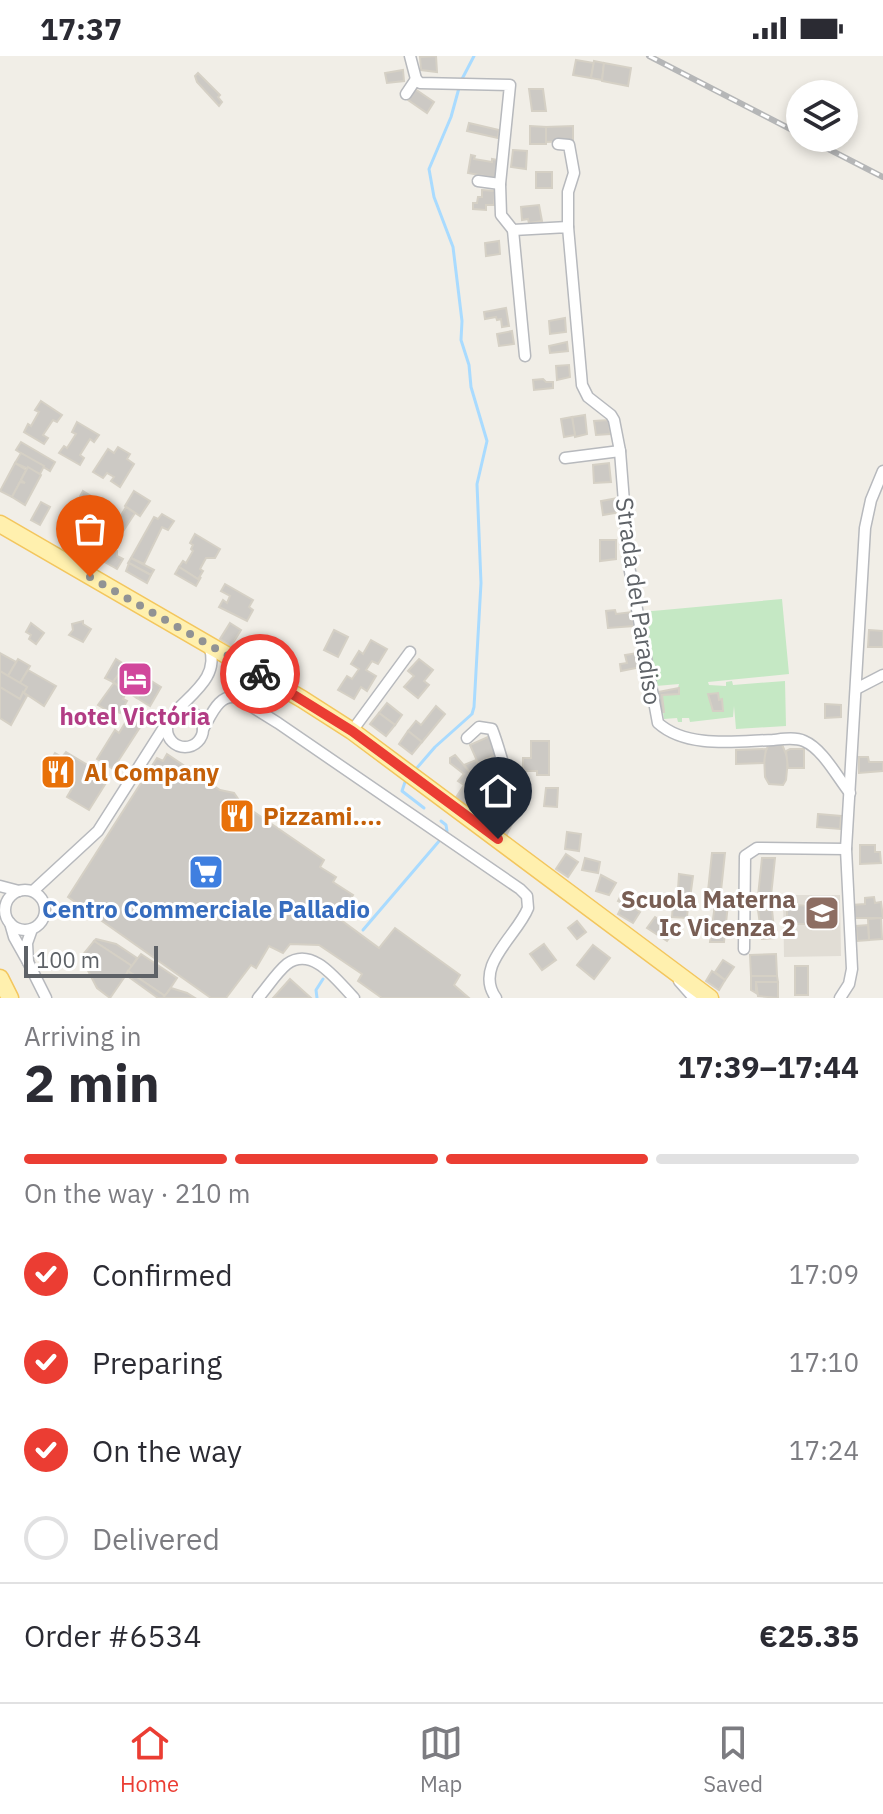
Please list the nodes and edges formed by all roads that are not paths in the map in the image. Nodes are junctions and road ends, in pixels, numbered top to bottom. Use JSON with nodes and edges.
{"nodes":[{"id":1,"x":410,"y":56,"type":"edge"},
{"id":2,"x":416,"y":79,"type":"junction"},
{"id":3,"x":406,"y":94,"type":"dead end"},
{"id":4,"x":558,"y":144,"type":"dead end"},
{"id":5,"x":478,"y":181,"type":"dead end"},
{"id":6,"x":500,"y":184,"type":"junction"},
{"id":7,"x":568,"y":227,"type":"junction"},
{"id":8,"x":513,"y":230,"type":"junction"},
{"id":9,"x":525,"y":356,"type":"dead end"},
{"id":10,"x":620,"y":451,"type":"junction"},
{"id":11,"x":565,"y":458,"type":"dead end"},
{"id":12,"x":883,"y":471,"type":"edge"},
{"id":13,"x":0,"y":524,"type":"edge"},
{"id":14,"x":209,"y":644,"type":"junction"},
{"id":15,"x":410,"y":652,"type":"dead end"},
{"id":16,"x":883,"y":675,"type":"edge"},
{"id":17,"x":856,"y":689,"type":"junction"},
{"id":18,"x":193,"y":713,"type":"junction"},
{"id":19,"x":172,"y":716,"type":"junction"},
{"id":20,"x":269,"y":717,"type":"junction"},
{"id":21,"x":203,"y":729,"type":"junction"},
{"id":22,"x":352,"y":731,"type":"junction"},
{"id":23,"x":467,"y":738,"type":"dead end"},
{"id":24,"x":174,"y":742,"type":"junction"},
{"id":25,"x":146,"y":756,"type":"junction"},
{"id":26,"x":500,"y":761,"type":"junction"},
{"id":27,"x":481,"y":769,"type":"dead end"},
{"id":28,"x":850,"y":793,"type":"junction"},
{"id":29,"x":474,"y":821,"type":"junction"},
{"id":30,"x":846,"y":849,"type":"junction"},
{"id":31,"x":0,"y":886,"type":"edge"},
{"id":32,"x":19,"y":891,"type":"junction"},
{"id":33,"x":33,"y":891,"type":"junction"},
{"id":34,"x":0,"y":908,"type":"edge"},
{"id":35,"x":9,"y":921,"type":"junction"},
{"id":36,"x":850,"y":923,"type":"junction"},
{"id":37,"x":863,"y":923,"type":"dead end"},
{"id":38,"x":32,"y":929,"type":"junction"},
{"id":39,"x":744,"y":949,"type":"dead end"},
{"id":40,"x":28,"y":962,"type":"junction"},
{"id":41,"x":0,"y":978,"type":"edge"},
{"id":42,"x":691,"y":990,"type":"edge"},
{"id":43,"x":10,"y":998,"type":"edge"},
{"id":44,"x":46,"y":998,"type":"edge"},
{"id":45,"x":258,"y":998,"type":"edge"},
{"id":46,"x":354,"y":998,"type":"edge"},
{"id":47,"x":496,"y":998,"type":"edge"},
{"id":48,"x":702,"y":998,"type":"edge"},
{"id":49,"x":710,"y":998,"type":"edge"},
{"id":50,"x":840,"y":998,"type":"edge"}],
"edges":[{"from":1,"to":2,"type":"street"},
{"from":2,"to":3,"type":"street"},
{"from":2,"to":6,"type":"street"},
{"from":4,"to":7,"type":"street","name":"Strada del Paradiso"},
{"from":5,"to":6,"type":"street"},
{"from":6,"to":8,"type":"street"},
{"from":7,"to":8,"type":"street"},
{"from":7,"to":10,"type":"street","name":"Strada del Paradiso"},
{"from":8,"to":9,"type":"street"},
{"from":10,"to":11,"type":"street"},
{"from":10,"to":28,"type":"street","name":"Strada del Paradiso"},
{"from":12,"to":17,"type":"street"},
{"from":13,"to":14,"type":"main road"},
{"from":14,"to":19,"type":"street"},
{"from":14,"to":22,"type":"main road"},
{"from":15,"to":22,"type":"street"},
{"from":16,"to":17,"type":"street"},
{"from":17,"to":28,"type":"street"},
{"from":18,"to":19,"type":"street"},
{"from":18,"to":20,"type":"street"},
{"from":18,"to":21,"type":"street"},
{"from":19,"to":24,"type":"street"},
{"from":19,"to":25,"type":"street"},
{"from":20,"to":21,"type":"street"},
{"from":20,"to":47,"type":"street"},
{"from":21,"to":24,"type":"street"},
{"from":22,"to":29,"type":"main road"},
{"from":23,"to":26,"type":"street"},
{"from":24,"to":25,"type":"street"},
{"from":25,"to":33,"type":"street"},
{"from":26,"to":27,"type":"street"},
{"from":26,"to":29,"type":"street"},
{"from":28,"to":30,"type":"street"},
{"from":29,"to":42,"type":"main road"},
{"from":30,"to":36,"type":"street"},
{"from":30,"to":39,"type":"street"},
{"from":31,"to":32,"type":"street"},
{"from":32,"to":33,"type":"street"},
{"from":32,"to":35,"type":"street"},
{"from":33,"to":38,"type":"street"},
{"from":34,"to":35,"type":"street"},
{"from":35,"to":38,"type":"street"},
{"from":35,"to":40,"type":"street"},
{"from":36,"to":37,"type":"street"},
{"from":36,"to":50,"type":"street"},
{"from":38,"to":40,"type":"street"},
{"from":40,"to":44,"type":"street"},
{"from":41,"to":43,"type":"main road"},
{"from":42,"to":48,"type":"main road"},
{"from":42,"to":49,"type":"main road"},
{"from":45,"to":46,"type":"street"}]}
